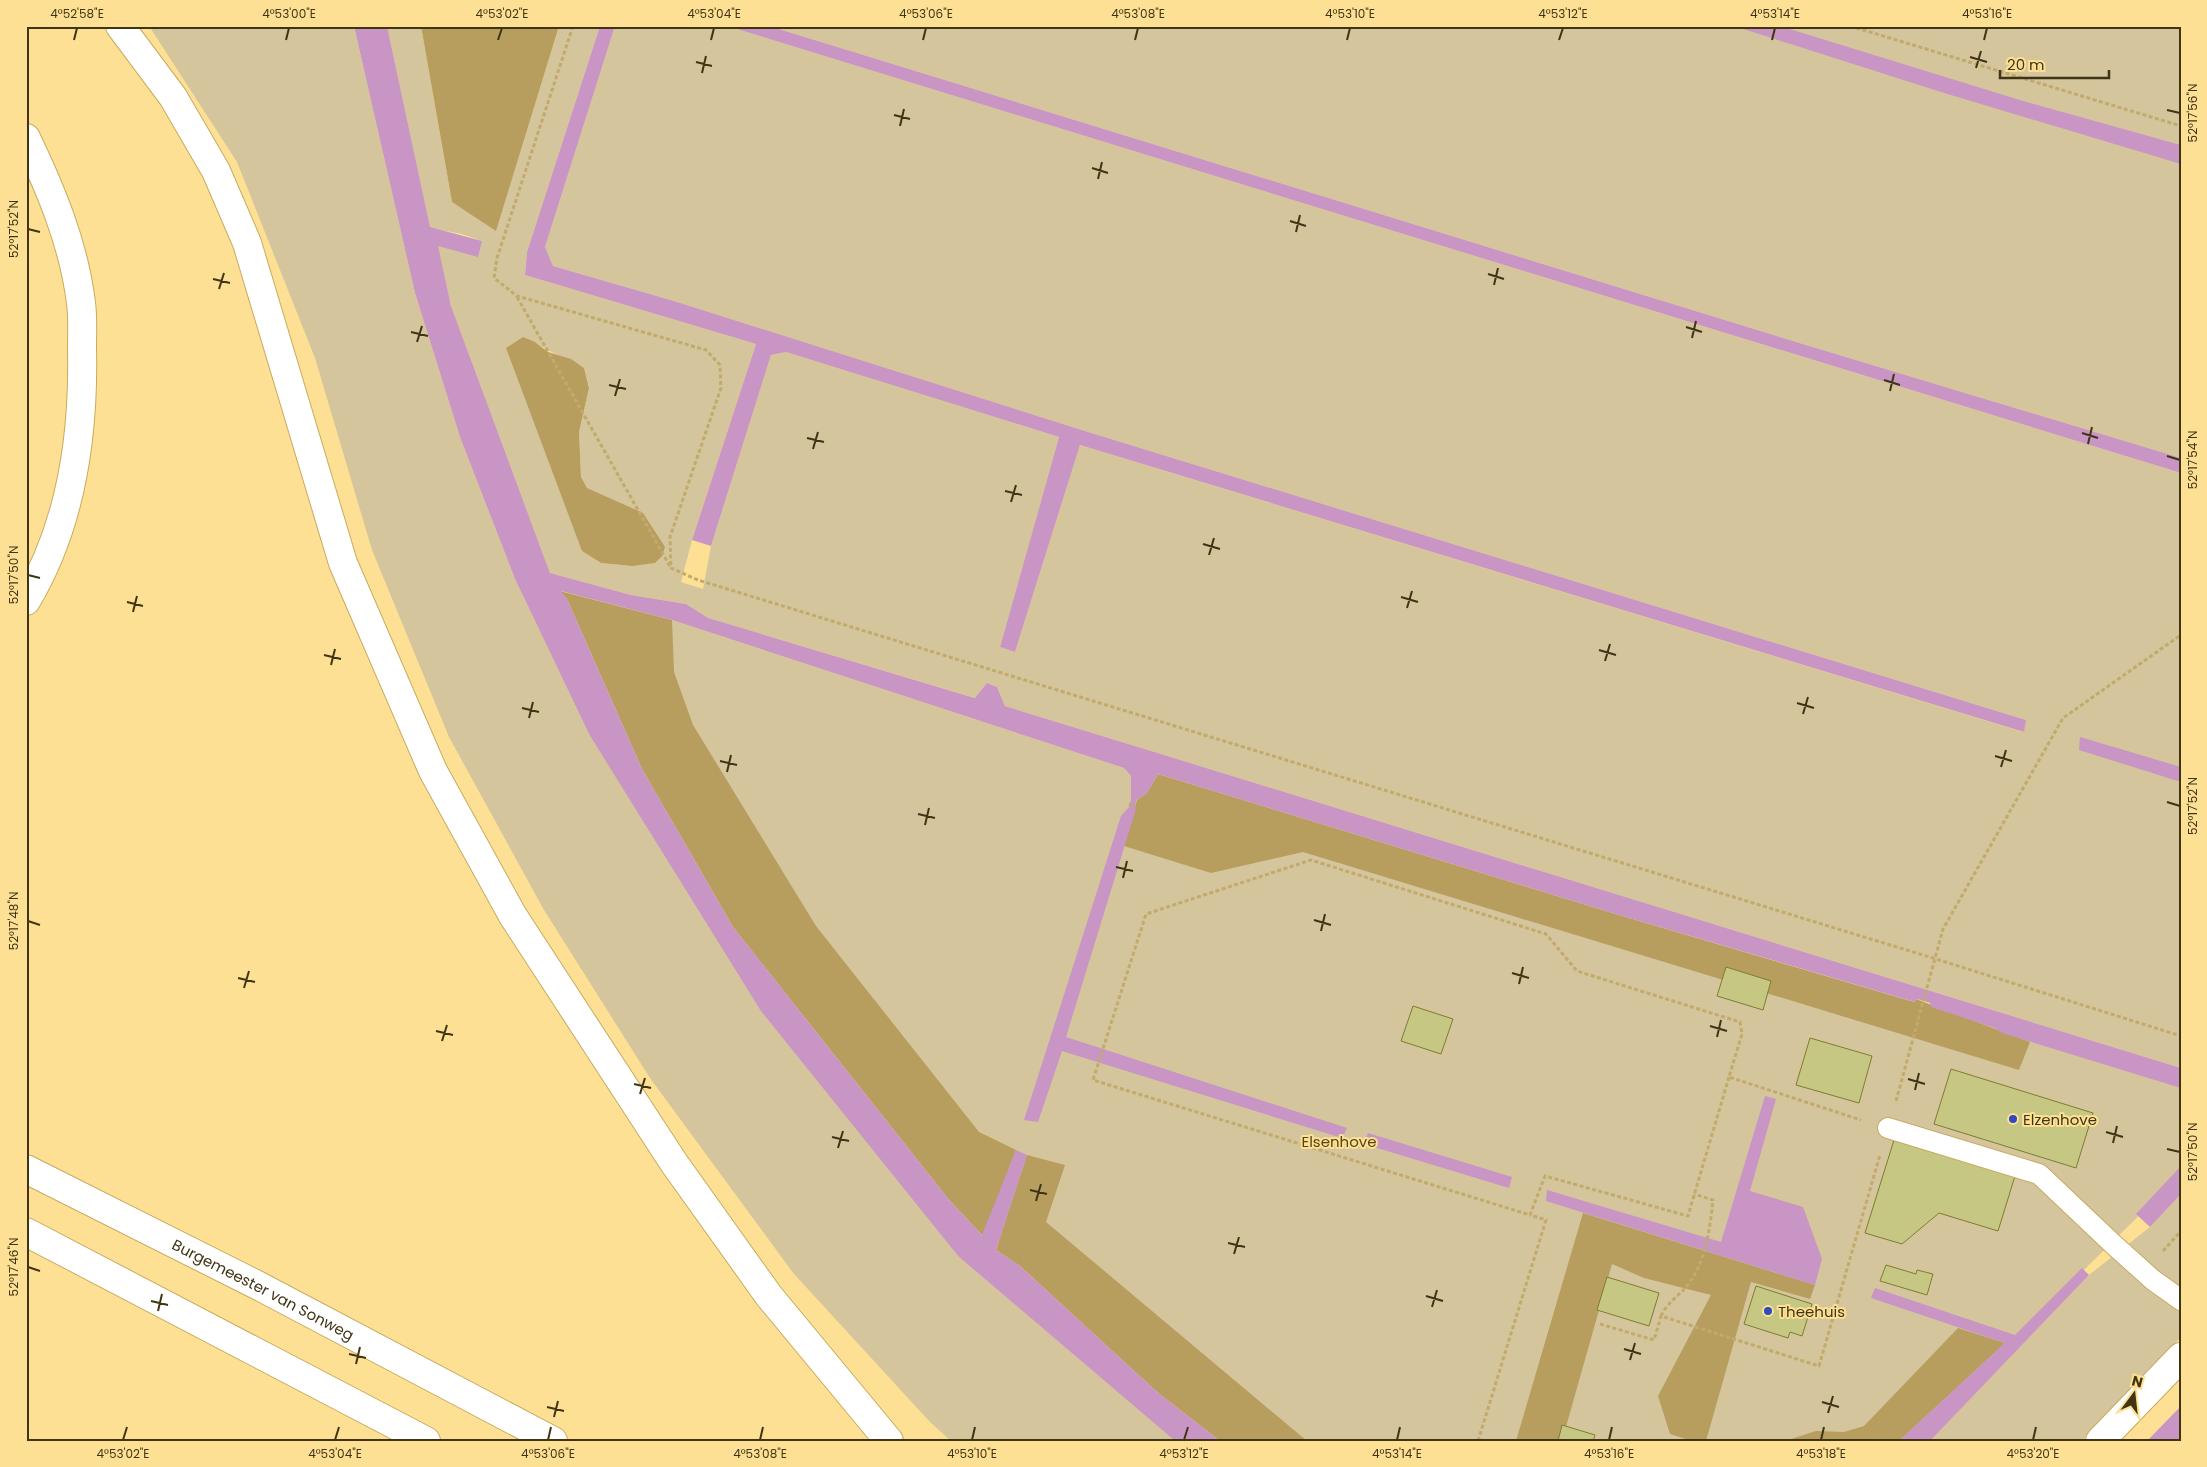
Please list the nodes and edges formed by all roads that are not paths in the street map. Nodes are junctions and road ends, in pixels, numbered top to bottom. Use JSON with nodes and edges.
{"nodes":[{"id":1,"x":120,"y":26,"type":"edge"},
{"id":2,"x":26,"y":138,"type":"edge"},
{"id":3,"x":26,"y":601,"type":"edge"},
{"id":4,"x":1888,"y":1128,"type":"road end"},
{"id":5,"x":26,"y":1169,"type":"edge"},
{"id":6,"x":26,"y":1232,"type":"edge"},
{"id":7,"x":2181,"y":1300,"type":"edge"},
{"id":8,"x":2181,"y":1357,"type":"edge"},
{"id":9,"x":426,"y":1441,"type":"edge"},
{"id":10,"x":553,"y":1441,"type":"edge"},
{"id":11,"x":890,"y":1441,"type":"edge"},
{"id":12,"x":2100,"y":1441,"type":"edge"}],
"edges":[{"from":1,"to":11,"type":"main road"},
{"from":2,"to":3,"type":"main road"},
{"from":4,"to":7,"type":"lane"},
{"from":5,"to":10,"type":"main road","name":"Burgemeester van Sonweg"},
{"from":6,"to":9,"type":"main road"},
{"from":8,"to":12,"type":"main road"}]}
